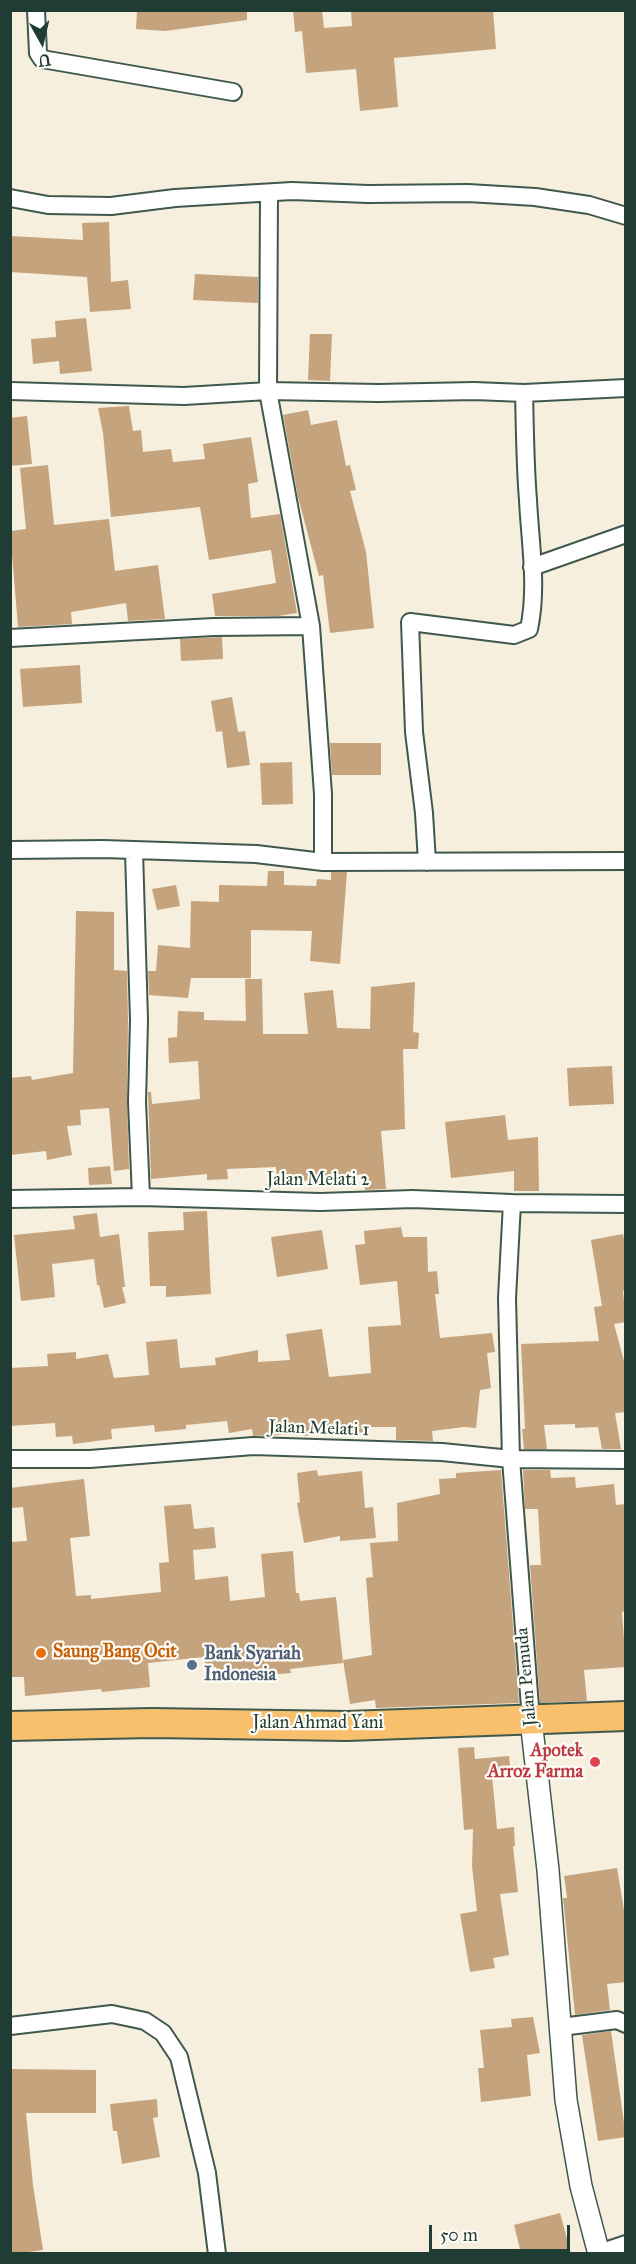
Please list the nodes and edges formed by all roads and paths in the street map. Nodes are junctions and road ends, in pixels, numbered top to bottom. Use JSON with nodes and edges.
{"nodes":[{"id":1,"x":36,"y":10,"type":"edge"},
{"id":2,"x":233,"y":92,"type":"dead end"},
{"id":3,"x":269,"y":193,"type":"junction"},
{"id":4,"x":10,"y":198,"type":"edge"},
{"id":5,"x":626,"y":216,"type":"edge"},
{"id":6,"x":626,"y":388,"type":"edge"},
{"id":7,"x":10,"y":391,"type":"edge"},
{"id":8,"x":268,"y":391,"type":"junction"},
{"id":9,"x":524,"y":393,"type":"junction"},
{"id":10,"x":626,"y":534,"type":"edge"},
{"id":11,"x":532,"y":567,"type":"junction"},
{"id":12,"x":311,"y":626,"type":"junction"},
{"id":13,"x":10,"y":638,"type":"edge"},
{"id":14,"x":10,"y":850,"type":"edge"},
{"id":15,"x":134,"y":851,"type":"junction"},
{"id":16,"x":626,"y":861,"type":"edge"},
{"id":17,"x":323,"y":862,"type":"junction"},
{"id":18,"x":427,"y":862,"type":"junction"},
{"id":19,"x":141,"y":1197,"type":"junction"},
{"id":20,"x":10,"y":1199,"type":"edge"},
{"id":21,"x":512,"y":1203,"type":"junction"},
{"id":22,"x":626,"y":1204,"type":"edge"},
{"id":23,"x":10,"y":1459,"type":"edge"},
{"id":24,"x":512,"y":1459,"type":"junction"},
{"id":25,"x":626,"y":1460,"type":"edge"},
{"id":26,"x":626,"y":1716,"type":"edge"},
{"id":27,"x":531,"y":1720,"type":"junction"},
{"id":28,"x":10,"y":1725,"type":"edge"},
{"id":29,"x":626,"y":2024,"type":"edge"},
{"id":30,"x":10,"y":2026,"type":"edge"},
{"id":31,"x":561,"y":2027,"type":"junction"},
{"id":32,"x":626,"y":2244,"type":"edge"},
{"id":33,"x":217,"y":2253,"type":"edge"},
{"id":34,"x":599,"y":2253,"type":"edge"}],
"edges":[{"from":1,"to":2,"type":"street"},
{"from":3,"to":4,"type":"street"},
{"from":3,"to":5,"type":"street"},
{"from":3,"to":8,"type":"street"},
{"from":6,"to":9,"type":"street"},
{"from":7,"to":8,"type":"street"},
{"from":8,"to":9,"type":"street"},
{"from":8,"to":12,"type":"street"},
{"from":9,"to":11,"type":"street"},
{"from":10,"to":11,"type":"street"},
{"from":11,"to":18,"type":"street"},
{"from":12,"to":13,"type":"street"},
{"from":12,"to":17,"type":"street"},
{"from":14,"to":15,"type":"street"},
{"from":15,"to":17,"type":"street"},
{"from":15,"to":19,"type":"street"},
{"from":16,"to":18,"type":"street"},
{"from":17,"to":18,"type":"street"},
{"from":19,"to":20,"type":"street","name":"Jalan Melati 2"},
{"from":19,"to":21,"type":"street","name":"Jalan Melati 2"},
{"from":21,"to":22,"type":"street","name":"Jalan Melati 2"},
{"from":21,"to":24,"type":"street","name":"Jalan Pemuda"},
{"from":23,"to":24,"type":"street","name":"Jalan Melati 1"},
{"from":24,"to":25,"type":"street","name":"Jalan Melati 1"},
{"from":24,"to":27,"type":"street","name":"Jalan Pemuda"},
{"from":26,"to":27,"type":"highway","name":"Jalan Ahmad Yani"},
{"from":27,"to":28,"type":"highway","name":"Jalan Ahmad Yani"},
{"from":27,"to":31,"type":"street","name":"Jalan Pemuda"},
{"from":29,"to":31,"type":"street"},
{"from":30,"to":33,"type":"street"},
{"from":31,"to":34,"type":"street","name":"Jalan Pemuda"},
{"from":32,"to":34,"type":"street"}]}
